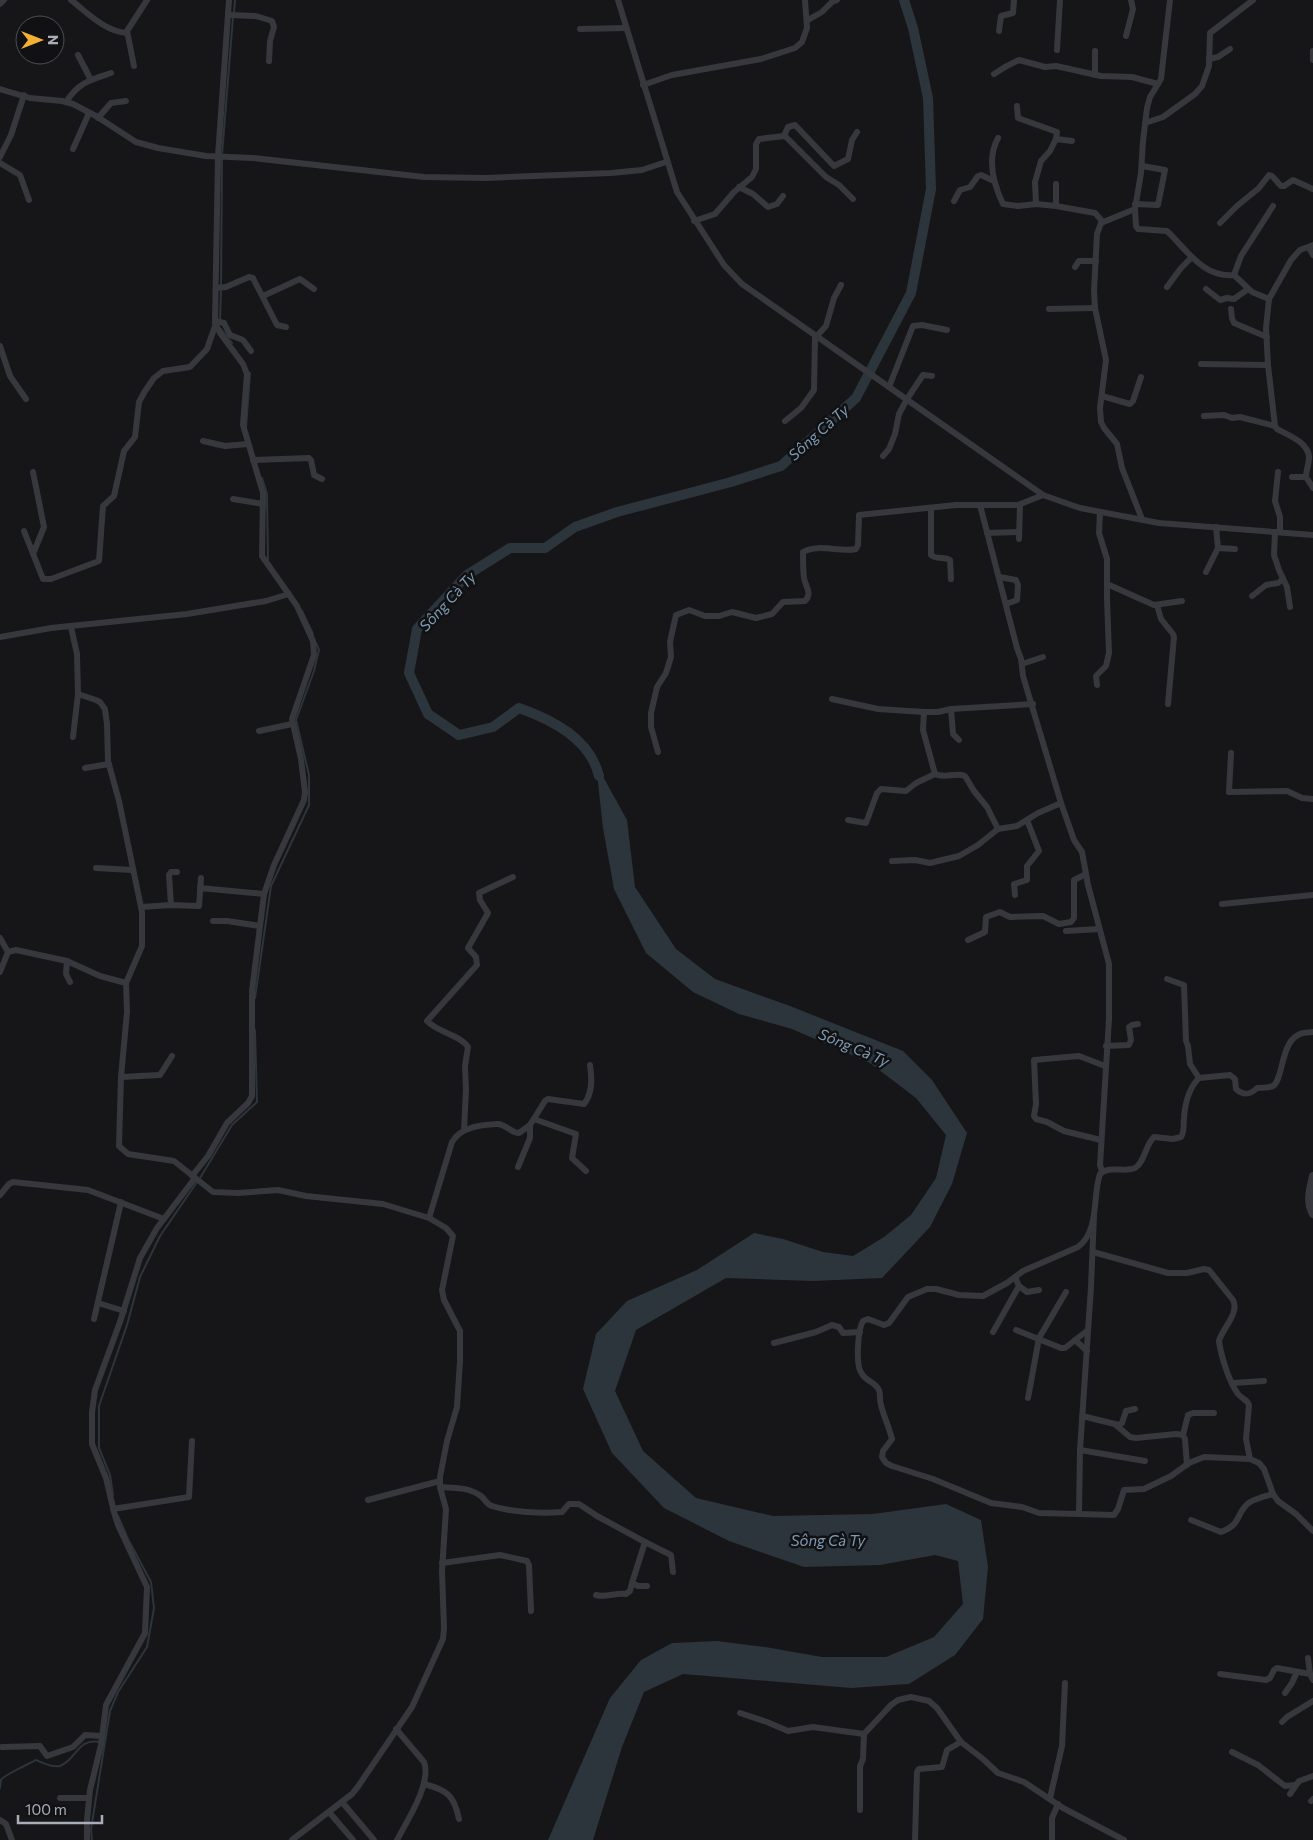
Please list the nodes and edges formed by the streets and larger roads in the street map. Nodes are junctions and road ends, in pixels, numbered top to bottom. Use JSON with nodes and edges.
{"nodes":[{"id":1,"x":4,"y":0,"type":"edge"},
{"id":2,"x":71,"y":0,"type":"edge"},
{"id":3,"x":147,"y":0,"type":"edge"},
{"id":4,"x":228,"y":0,"type":"edge"},
{"id":5,"x":618,"y":0,"type":"edge"},
{"id":6,"x":804,"y":0,"type":"edge"},
{"id":7,"x":836,"y":0,"type":"edge"},
{"id":8,"x":1014,"y":0,"type":"edge"},
{"id":9,"x":1060,"y":0,"type":"edge"},
{"id":10,"x":1131,"y":0,"type":"edge"},
{"id":11,"x":1170,"y":0,"type":"edge"},
{"id":12,"x":1253,"y":0,"type":"edge"},
{"id":13,"x":0,"y":4,"type":"edge"},
{"id":14,"x":231,"y":15,"type":"junction"},
{"id":15,"x":808,"y":20,"type":"junction"},
{"id":16,"x":626,"y":28,"type":"junction"},
{"id":17,"x":580,"y":29,"type":"dead end"},
{"id":18,"x":999,"y":31,"type":"dead end"},
{"id":19,"x":127,"y":33,"type":"junction"},
{"id":20,"x":1126,"y":36,"type":"dead end"},
{"id":21,"x":1230,"y":49,"type":"dead end"},
{"id":22,"x":1057,"y":50,"type":"dead end"},
{"id":23,"x":1095,"y":50,"type":"dead end"},
{"id":24,"x":1313,"y":50,"type":"edge"},
{"id":25,"x":78,"y":55,"type":"dead end"},
{"id":26,"x":1209,"y":60,"type":"junction"},
{"id":27,"x":1313,"y":60,"type":"edge"},
{"id":28,"x":269,"y":61,"type":"dead end"},
{"id":29,"x":134,"y":66,"type":"dead end"},
{"id":30,"x":111,"y":72,"type":"dead end"},
{"id":31,"x":994,"y":74,"type":"dead end"},
{"id":32,"x":1095,"y":75,"type":"junction"},
{"id":33,"x":91,"y":80,"type":"junction"},
{"id":34,"x":643,"y":84,"type":"junction"},
{"id":35,"x":1158,"y":84,"type":"junction"},
{"id":36,"x":0,"y":89,"type":"edge"},
{"id":37,"x":24,"y":96,"type":"junction"},
{"id":38,"x":66,"y":102,"type":"junction"},
{"id":39,"x":126,"y":102,"type":"dead end"},
{"id":40,"x":1017,"y":106,"type":"dead end"},
{"id":41,"x":89,"y":113,"type":"junction"},
{"id":42,"x":98,"y":118,"type":"junction"},
{"id":43,"x":1145,"y":123,"type":"junction"},
{"id":44,"x":858,"y":132,"type":"dead end"},
{"id":45,"x":784,"y":136,"type":"junction"},
{"id":46,"x":998,"y":138,"type":"dead end"},
{"id":47,"x":1056,"y":139,"type":"junction"},
{"id":48,"x":1072,"y":141,"type":"dead end"},
{"id":49,"x":73,"y":149,"type":"dead end"},
{"id":50,"x":222,"y":156,"type":"junction"},
{"id":51,"x":0,"y":157,"type":"edge"},
{"id":52,"x":0,"y":162,"type":"edge"},
{"id":53,"x":666,"y":162,"type":"junction"},
{"id":54,"x":1142,"y":166,"type":"junction"},
{"id":55,"x":994,"y":181,"type":"junction"},
{"id":56,"x":1056,"y":184,"type":"dead end"},
{"id":57,"x":739,"y":187,"type":"junction"},
{"id":58,"x":1313,"y":189,"type":"edge"},
{"id":59,"x":783,"y":196,"type":"dead end"},
{"id":60,"x":853,"y":198,"type":"dead end"},
{"id":61,"x":29,"y":200,"type":"dead end"},
{"id":62,"x":954,"y":201,"type":"dead end"},
{"id":63,"x":1036,"y":204,"type":"junction"},
{"id":64,"x":1056,"y":206,"type":"junction"},
{"id":65,"x":1273,"y":206,"type":"dead end"},
{"id":66,"x":1135,"y":207,"type":"junction"},
{"id":67,"x":694,"y":221,"type":"junction"},
{"id":68,"x":1102,"y":222,"type":"junction"},
{"id":69,"x":1220,"y":223,"type":"dead end"},
{"id":70,"x":1311,"y":246,"type":"edge"},
{"id":71,"x":1313,"y":254,"type":"edge"},
{"id":72,"x":1191,"y":258,"type":"junction"},
{"id":73,"x":1096,"y":261,"type":"junction"},
{"id":74,"x":1075,"y":267,"type":"dead end"},
{"id":75,"x":1234,"y":275,"type":"junction"},
{"id":76,"x":841,"y":285,"type":"dead end"},
{"id":77,"x":1167,"y":287,"type":"dead end"},
{"id":78,"x":216,"y":288,"type":"junction"},
{"id":79,"x":314,"y":289,"type":"dead end"},
{"id":80,"x":1206,"y":289,"type":"dead end"},
{"id":81,"x":1248,"y":289,"type":"junction"},
{"id":82,"x":263,"y":296,"type":"junction"},
{"id":83,"x":1269,"y":299,"type":"junction"},
{"id":84,"x":1095,"y":308,"type":"junction"},
{"id":85,"x":1049,"y":309,"type":"dead end"},
{"id":86,"x":1231,"y":309,"type":"dead end"},
{"id":87,"x":217,"y":322,"type":"junction"},
{"id":88,"x":286,"y":327,"type":"dead end"},
{"id":89,"x":947,"y":330,"type":"dead end"},
{"id":90,"x":815,"y":337,"type":"junction"},
{"id":91,"x":1267,"y":337,"type":"junction"},
{"id":92,"x":0,"y":346,"type":"edge"},
{"id":93,"x":250,"y":351,"type":"dead end"},
{"id":94,"x":1201,"y":364,"type":"dead end"},
{"id":95,"x":1268,"y":365,"type":"junction"},
{"id":96,"x":932,"y":376,"type":"dead end"},
{"id":97,"x":1141,"y":377,"type":"dead end"},
{"id":98,"x":888,"y":386,"type":"junction"},
{"id":99,"x":1102,"y":396,"type":"junction"},
{"id":100,"x":26,"y":399,"type":"dead end"},
{"id":101,"x":907,"y":399,"type":"junction"},
{"id":102,"x":1204,"y":416,"type":"dead end"},
{"id":103,"x":785,"y":421,"type":"dead end"},
{"id":104,"x":1275,"y":426,"type":"junction"},
{"id":105,"x":203,"y":441,"type":"dead end"},
{"id":106,"x":248,"y":444,"type":"junction"},
{"id":107,"x":883,"y":456,"type":"dead end"},
{"id":108,"x":257,"y":459,"type":"junction"},
{"id":109,"x":33,"y":472,"type":"dead end"},
{"id":110,"x":1278,"y":472,"type":"dead end"},
{"id":111,"x":1308,"y":474,"type":"edge"},
{"id":112,"x":1292,"y":477,"type":"dead end"},
{"id":113,"x":322,"y":479,"type":"dead end"},
{"id":114,"x":1313,"y":488,"type":"edge"},
{"id":115,"x":1044,"y":495,"type":"junction"},
{"id":116,"x":233,"y":499,"type":"dead end"},
{"id":117,"x":263,"y":504,"type":"junction"},
{"id":118,"x":980,"y":505,"type":"junction"},
{"id":119,"x":1020,"y":505,"type":"junction"},
{"id":120,"x":931,"y":508,"type":"junction"},
{"id":121,"x":1100,"y":512,"type":"junction"},
{"id":122,"x":1142,"y":519,"type":"junction"},
{"id":123,"x":1216,"y":527,"type":"junction"},
{"id":124,"x":24,"y":531,"type":"dead end"},
{"id":125,"x":1278,"y":532,"type":"junction"},
{"id":126,"x":987,"y":533,"type":"junction"},
{"id":127,"x":1313,"y":535,"type":"edge"},
{"id":128,"x":1218,"y":548,"type":"junction"},
{"id":129,"x":1235,"y":549,"type":"dead end"},
{"id":130,"x":33,"y":554,"type":"junction"},
{"id":131,"x":1206,"y":572,"type":"dead end"},
{"id":132,"x":999,"y":578,"type":"junction"},
{"id":133,"x":951,"y":579,"type":"dead end"},
{"id":134,"x":1283,"y":579,"type":"junction"},
{"id":135,"x":1107,"y":584,"type":"junction"},
{"id":136,"x":289,"y":594,"type":"junction"},
{"id":137,"x":1252,"y":596,"type":"dead end"},
{"id":138,"x":1182,"y":601,"type":"dead end"},
{"id":139,"x":1006,"y":604,"type":"junction"},
{"id":140,"x":1157,"y":605,"type":"junction"},
{"id":141,"x":1290,"y":607,"type":"dead end"},
{"id":142,"x":71,"y":627,"type":"junction"},
{"id":143,"x":0,"y":637,"type":"edge"},
{"id":144,"x":1044,"y":657,"type":"dead end"},
{"id":145,"x":1022,"y":664,"type":"junction"},
{"id":146,"x":1098,"y":685,"type":"dead end"},
{"id":147,"x":78,"y":694,"type":"junction"},
{"id":148,"x":832,"y":699,"type":"dead end"},
{"id":149,"x":1032,"y":704,"type":"junction"},
{"id":150,"x":1168,"y":704,"type":"dead end"},
{"id":151,"x":951,"y":709,"type":"junction"},
{"id":152,"x":924,"y":712,"type":"junction"},
{"id":153,"x":292,"y":724,"type":"junction"},
{"id":154,"x":259,"y":731,"type":"dead end"},
{"id":155,"x":73,"y":737,"type":"dead end"},
{"id":156,"x":959,"y":740,"type":"dead end"},
{"id":157,"x":658,"y":752,"type":"dead end"},
{"id":158,"x":1230,"y":753,"type":"dead end"},
{"id":159,"x":109,"y":764,"type":"junction"},
{"id":160,"x":85,"y":768,"type":"dead end"},
{"id":161,"x":935,"y":774,"type":"junction"},
{"id":162,"x":1313,"y":799,"type":"edge"},
{"id":163,"x":1061,"y":803,"type":"junction"},
{"id":164,"x":848,"y":820,"type":"dead end"},
{"id":165,"x":1027,"y":820,"type":"junction"},
{"id":166,"x":998,"y":829,"type":"junction"},
{"id":167,"x":892,"y":861,"type":"dead end"},
{"id":168,"x":96,"y":868,"type":"dead end"},
{"id":169,"x":132,"y":870,"type":"junction"},
{"id":170,"x":177,"y":872,"type":"dead end"},
{"id":171,"x":1086,"y":874,"type":"junction"},
{"id":172,"x":513,"y":877,"type":"dead end"},
{"id":173,"x":201,"y":878,"type":"dead end"},
{"id":174,"x":200,"y":888,"type":"junction"},
{"id":175,"x":264,"y":894,"type":"junction"},
{"id":176,"x":1015,"y":895,"type":"dead end"},
{"id":177,"x":1313,"y":895,"type":"edge"},
{"id":178,"x":1222,"y":904,"type":"dead end"},
{"id":179,"x":171,"y":905,"type":"junction"},
{"id":180,"x":141,"y":907,"type":"junction"},
{"id":181,"x":213,"y":921,"type":"dead end"},
{"id":182,"x":260,"y":926,"type":"junction"},
{"id":183,"x":1099,"y":929,"type":"junction"},
{"id":184,"x":1066,"y":931,"type":"dead end"},
{"id":185,"x":0,"y":938,"type":"edge"},
{"id":186,"x":968,"y":940,"type":"dead end"},
{"id":187,"x":8,"y":952,"type":"junction"},
{"id":188,"x":67,"y":961,"type":"junction"},
{"id":189,"x":0,"y":972,"type":"edge"},
{"id":190,"x":1167,"y":979,"type":"dead end"},
{"id":191,"x":70,"y":982,"type":"dead end"},
{"id":192,"x":126,"y":983,"type":"junction"},
{"id":193,"x":1138,"y":1024,"type":"dead end"},
{"id":194,"x":1313,"y":1032,"type":"edge"},
{"id":195,"x":1106,"y":1046,"type":"junction"},
{"id":196,"x":172,"y":1056,"type":"dead end"},
{"id":197,"x":590,"y":1065,"type":"dead end"},
{"id":198,"x":1105,"y":1066,"type":"junction"},
{"id":199,"x":122,"y":1076,"type":"junction"},
{"id":200,"x":1200,"y":1078,"type":"junction"},
{"id":201,"x":532,"y":1122,"type":"junction"},
{"id":202,"x":464,"y":1130,"type":"junction"},
{"id":203,"x":1101,"y":1140,"type":"junction"},
{"id":204,"x":518,"y":1167,"type":"dead end"},
{"id":205,"x":586,"y":1171,"type":"dead end"},
{"id":206,"x":1102,"y":1171,"type":"junction"},
{"id":207,"x":1313,"y":1176,"type":"edge"},
{"id":208,"x":194,"y":1177,"type":"junction"},
{"id":209,"x":0,"y":1195,"type":"edge"},
{"id":210,"x":122,"y":1202,"type":"junction"},
{"id":211,"x":1313,"y":1214,"type":"edge"},
{"id":212,"x":1094,"y":1215,"type":"junction"},
{"id":213,"x":429,"y":1218,"type":"junction"},
{"id":214,"x":164,"y":1219,"type":"junction"},
{"id":215,"x":1093,"y":1252,"type":"junction"},
{"id":216,"x":1015,"y":1277,"type":"junction"},
{"id":217,"x":1019,"y":1286,"type":"junction"},
{"id":218,"x":1040,"y":1290,"type":"dead end"},
{"id":219,"x":1066,"y":1292,"type":"dead end"},
{"id":220,"x":98,"y":1303,"type":"junction"},
{"id":221,"x":124,"y":1312,"type":"junction"},
{"id":222,"x":94,"y":1319,"type":"dead end"},
{"id":223,"x":1016,"y":1330,"type":"dead end"},
{"id":224,"x":1088,"y":1330,"type":"junction"},
{"id":225,"x":860,"y":1332,"type":"junction"},
{"id":226,"x":993,"y":1332,"type":"dead end"},
{"id":227,"x":1039,"y":1338,"type":"junction"},
{"id":228,"x":1075,"y":1340,"type":"junction"},
{"id":229,"x":774,"y":1343,"type":"dead end"},
{"id":230,"x":1087,"y":1351,"type":"junction"},
{"id":231,"x":1264,"y":1380,"type":"dead end"},
{"id":232,"x":1233,"y":1383,"type":"junction"},
{"id":233,"x":1028,"y":1398,"type":"dead end"},
{"id":234,"x":1136,"y":1408,"type":"dead end"},
{"id":235,"x":1214,"y":1413,"type":"dead end"},
{"id":236,"x":1082,"y":1416,"type":"junction"},
{"id":237,"x":1116,"y":1425,"type":"junction"},
{"id":238,"x":1183,"y":1435,"type":"junction"},
{"id":239,"x":192,"y":1441,"type":"dead end"},
{"id":240,"x":1080,"y":1450,"type":"junction"},
{"id":241,"x":1250,"y":1459,"type":"junction"},
{"id":242,"x":1145,"y":1461,"type":"dead end"},
{"id":243,"x":1187,"y":1465,"type":"junction"},
{"id":244,"x":440,"y":1484,"type":"junction"},
{"id":245,"x":1273,"y":1494,"type":"junction"},
{"id":246,"x":368,"y":1500,"type":"dead end"},
{"id":247,"x":116,"y":1509,"type":"junction"},
{"id":248,"x":1079,"y":1514,"type":"junction"},
{"id":249,"x":1191,"y":1520,"type":"dead end"},
{"id":250,"x":1313,"y":1532,"type":"edge"},
{"id":251,"x":645,"y":1542,"type":"junction"},
{"id":252,"x":442,"y":1563,"type":"junction"},
{"id":253,"x":674,"y":1572,"type":"dead end"},
{"id":254,"x":632,"y":1583,"type":"junction"},
{"id":255,"x":648,"y":1586,"type":"dead end"},
{"id":256,"x":596,"y":1595,"type":"dead end"},
{"id":257,"x":530,"y":1611,"type":"dead end"},
{"id":258,"x":1308,"y":1658,"type":"dead end"},
{"id":259,"x":1297,"y":1672,"type":"junction"},
{"id":260,"x":1220,"y":1674,"type":"dead end"},
{"id":261,"x":1312,"y":1676,"type":"edge"},
{"id":262,"x":1065,"y":1683,"type":"dead end"},
{"id":263,"x":1285,"y":1693,"type":"dead end"},
{"id":264,"x":1313,"y":1700,"type":"edge"},
{"id":265,"x":740,"y":1713,"type":"dead end"},
{"id":266,"x":1282,"y":1722,"type":"dead end"},
{"id":267,"x":396,"y":1729,"type":"junction"},
{"id":268,"x":864,"y":1734,"type":"junction"},
{"id":269,"x":102,"y":1736,"type":"junction"},
{"id":270,"x":961,"y":1742,"type":"junction"},
{"id":271,"x":2,"y":1747,"type":"dead end"},
{"id":272,"x":1232,"y":1752,"type":"dead end"},
{"id":273,"x":1313,"y":1776,"type":"edge"},
{"id":274,"x":424,"y":1784,"type":"junction"},
{"id":275,"x":1295,"y":1786,"type":"junction"},
{"id":276,"x":1290,"y":1794,"type":"dead end"},
{"id":277,"x":60,"y":1798,"type":"dead end"},
{"id":278,"x":89,"y":1798,"type":"junction"},
{"id":279,"x":1050,"y":1798,"type":"junction"},
{"id":280,"x":342,"y":1802,"type":"junction"},
{"id":281,"x":1058,"y":1804,"type":"junction"},
{"id":282,"x":860,"y":1810,"type":"dead end"},
{"id":283,"x":329,"y":1812,"type":"junction"},
{"id":284,"x":459,"y":1819,"type":"dead end"},
{"id":285,"x":0,"y":1820,"type":"edge"},
{"id":286,"x":12,"y":1840,"type":"edge"},
{"id":287,"x":87,"y":1840,"type":"edge"},
{"id":288,"x":292,"y":1840,"type":"edge"},
{"id":289,"x":353,"y":1840,"type":"edge"},
{"id":290,"x":374,"y":1840,"type":"edge"},
{"id":291,"x":397,"y":1840,"type":"edge"},
{"id":292,"x":915,"y":1840,"type":"edge"},
{"id":293,"x":1052,"y":1840,"type":"edge"},
{"id":294,"x":1124,"y":1840,"type":"edge"}],
"edges":[{"from":1,"to":13,"type":"street"},
{"from":2,"to":19,"type":"street"},
{"from":3,"to":19,"type":"street"},
{"from":4,"to":14,"type":"street"},
{"from":5,"to":16,"type":"street"},
{"from":6,"to":15,"type":"street"},
{"from":7,"to":15,"type":"street"},
{"from":8,"to":18,"type":"street"},
{"from":9,"to":22,"type":"street"},
{"from":10,"to":20,"type":"street"},
{"from":11,"to":35,"type":"street"},
{"from":12,"to":26,"type":"street"},
{"from":14,"to":28,"type":"street"},
{"from":14,"to":50,"type":"street"},
{"from":15,"to":34,"type":"street"},
{"from":16,"to":17,"type":"street"},
{"from":16,"to":34,"type":"street"},
{"from":19,"to":29,"type":"street"},
{"from":21,"to":26,"type":"street"},
{"from":23,"to":32,"type":"street"},
{"from":24,"to":27,"type":"street"},
{"from":25,"to":33,"type":"street"},
{"from":26,"to":43,"type":"street"},
{"from":30,"to":33,"type":"street"},
{"from":31,"to":32,"type":"street"},
{"from":32,"to":35,"type":"street"},
{"from":33,"to":38,"type":"street"},
{"from":34,"to":53,"type":"street"},
{"from":35,"to":43,"type":"street"},
{"from":36,"to":37,"type":"street"},
{"from":37,"to":38,"type":"street"},
{"from":37,"to":51,"type":"street"},
{"from":38,"to":41,"type":"street"},
{"from":39,"to":42,"type":"street"},
{"from":40,"to":47,"type":"street"},
{"from":41,"to":42,"type":"street"},
{"from":41,"to":49,"type":"street"},
{"from":42,"to":50,"type":"street"},
{"from":43,"to":54,"type":"street"},
{"from":44,"to":45,"type":"street"},
{"from":45,"to":57,"type":"street"},
{"from":45,"to":60,"type":"street"},
{"from":46,"to":55,"type":"street"},
{"from":47,"to":48,"type":"street"},
{"from":47,"to":63,"type":"street"},
{"from":50,"to":53,"type":"street"},
{"from":50,"to":78,"type":"street"},
{"from":52,"to":61,"type":"street"},
{"from":53,"to":67,"type":"street"},
{"from":54,"to":66,"type":"street"},
{"from":54,"to":66,"type":"street"},
{"from":55,"to":62,"type":"street"},
{"from":55,"to":63,"type":"street"},
{"from":56,"to":64,"type":"street"},
{"from":57,"to":59,"type":"street"},
{"from":57,"to":67,"type":"street"},
{"from":58,"to":69,"type":"street"},
{"from":63,"to":64,"type":"street"},
{"from":64,"to":68,"type":"street"},
{"from":65,"to":75,"type":"street"},
{"from":66,"to":68,"type":"street"},
{"from":66,"to":72,"type":"street"},
{"from":67,"to":90,"type":"street"},
{"from":68,"to":73,"type":"street"},
{"from":70,"to":71,"type":"street"},
{"from":70,"to":83,"type":"street"},
{"from":72,"to":75,"type":"street"},
{"from":72,"to":77,"type":"street"},
{"from":73,"to":74,"type":"street"},
{"from":73,"to":84,"type":"street"},
{"from":75,"to":81,"type":"street"},
{"from":76,"to":90,"type":"street"},
{"from":78,"to":82,"type":"street"},
{"from":78,"to":87,"type":"street"},
{"from":79,"to":82,"type":"street"},
{"from":80,"to":81,"type":"street"},
{"from":81,"to":83,"type":"street"},
{"from":82,"to":88,"type":"street"},
{"from":83,"to":91,"type":"street"},
{"from":84,"to":85,"type":"street"},
{"from":84,"to":99,"type":"street"},
{"from":86,"to":91,"type":"street"},
{"from":87,"to":93,"type":"street"},
{"from":87,"to":106,"type":"street"},
{"from":87,"to":130,"type":"street"},
{"from":89,"to":98,"type":"street"},
{"from":90,"to":98,"type":"street"},
{"from":90,"to":103,"type":"street"},
{"from":91,"to":95,"type":"street"},
{"from":92,"to":100,"type":"street"},
{"from":94,"to":95,"type":"street"},
{"from":95,"to":104,"type":"street"},
{"from":96,"to":101,"type":"street"},
{"from":97,"to":99,"type":"street"},
{"from":98,"to":101,"type":"street"},
{"from":99,"to":122,"type":"street"},
{"from":101,"to":107,"type":"street"},
{"from":101,"to":115,"type":"street"},
{"from":102,"to":104,"type":"street"},
{"from":104,"to":111,"type":"street"},
{"from":105,"to":106,"type":"street"},
{"from":106,"to":108,"type":"street"},
{"from":108,"to":113,"type":"street"},
{"from":108,"to":117,"type":"street"},
{"from":109,"to":130,"type":"street"},
{"from":110,"to":125,"type":"street"},
{"from":111,"to":112,"type":"street"},
{"from":111,"to":114,"type":"street"},
{"from":115,"to":119,"type":"street"},
{"from":115,"to":121,"type":"street"},
{"from":116,"to":117,"type":"street"},
{"from":117,"to":136,"type":"street"},
{"from":118,"to":119,"type":"street"},
{"from":118,"to":120,"type":"street"},
{"from":118,"to":126,"type":"street"},
{"from":119,"to":126,"type":"street"},
{"from":120,"to":133,"type":"street"},
{"from":120,"to":157,"type":"street"},
{"from":121,"to":122,"type":"street"},
{"from":121,"to":135,"type":"street"},
{"from":122,"to":123,"type":"street"},
{"from":123,"to":125,"type":"street"},
{"from":123,"to":128,"type":"street"},
{"from":124,"to":130,"type":"street"},
{"from":125,"to":127,"type":"street"},
{"from":125,"to":134,"type":"street"},
{"from":126,"to":132,"type":"street"},
{"from":128,"to":129,"type":"street"},
{"from":128,"to":131,"type":"street"},
{"from":132,"to":139,"type":"street"},
{"from":132,"to":139,"type":"street"},
{"from":134,"to":137,"type":"street"},
{"from":134,"to":141,"type":"street"},
{"from":135,"to":140,"type":"street"},
{"from":135,"to":146,"type":"street"},
{"from":136,"to":142,"type":"street"},
{"from":136,"to":153,"type":"street"},
{"from":138,"to":140,"type":"street"},
{"from":139,"to":145,"type":"street"},
{"from":140,"to":150,"type":"street"},
{"from":142,"to":143,"type":"street"},
{"from":142,"to":147,"type":"street"},
{"from":144,"to":145,"type":"street"},
{"from":145,"to":149,"type":"street"},
{"from":147,"to":155,"type":"street"},
{"from":147,"to":159,"type":"street"},
{"from":148,"to":152,"type":"street"},
{"from":149,"to":151,"type":"street"},
{"from":149,"to":163,"type":"street"},
{"from":151,"to":152,"type":"street"},
{"from":151,"to":156,"type":"street"},
{"from":152,"to":161,"type":"street"},
{"from":153,"to":154,"type":"street"},
{"from":153,"to":175,"type":"street"},
{"from":158,"to":162,"type":"street"},
{"from":159,"to":160,"type":"street"},
{"from":159,"to":169,"type":"street"},
{"from":161,"to":164,"type":"street"},
{"from":161,"to":166,"type":"street"},
{"from":163,"to":165,"type":"street"},
{"from":163,"to":171,"type":"street"},
{"from":165,"to":166,"type":"street"},
{"from":165,"to":176,"type":"street"},
{"from":166,"to":167,"type":"street"},
{"from":168,"to":169,"type":"street"},
{"from":169,"to":180,"type":"street"},
{"from":170,"to":179,"type":"street"},
{"from":171,"to":183,"type":"street"},
{"from":171,"to":186,"type":"street"},
{"from":172,"to":202,"type":"street"},
{"from":173,"to":174,"type":"street"},
{"from":174,"to":175,"type":"street"},
{"from":174,"to":179,"type":"street"},
{"from":175,"to":182,"type":"street"},
{"from":177,"to":178,"type":"street"},
{"from":179,"to":180,"type":"street"},
{"from":180,"to":192,"type":"street"},
{"from":181,"to":182,"type":"street"},
{"from":182,"to":208,"type":"street"},
{"from":183,"to":184,"type":"street"},
{"from":183,"to":195,"type":"street"},
{"from":185,"to":187,"type":"street"},
{"from":187,"to":188,"type":"street"},
{"from":187,"to":189,"type":"street"},
{"from":188,"to":191,"type":"street"},
{"from":188,"to":192,"type":"street"},
{"from":190,"to":200,"type":"street"},
{"from":192,"to":199,"type":"street"},
{"from":193,"to":195,"type":"street"},
{"from":194,"to":200,"type":"street"},
{"from":195,"to":198,"type":"street"},
{"from":196,"to":199,"type":"street"},
{"from":197,"to":201,"type":"street"},
{"from":198,"to":203,"type":"street"},
{"from":198,"to":203,"type":"street"},
{"from":199,"to":208,"type":"street"},
{"from":200,"to":206,"type":"street"},
{"from":201,"to":202,"type":"street"},
{"from":201,"to":204,"type":"street"},
{"from":201,"to":205,"type":"street"},
{"from":202,"to":213,"type":"street"},
{"from":203,"to":206,"type":"street"},
{"from":206,"to":212,"type":"street"},
{"from":207,"to":211,"type":"street"},
{"from":208,"to":213,"type":"street"},
{"from":208,"to":214,"type":"street"},
{"from":209,"to":210,"type":"street"},
{"from":210,"to":214,"type":"street"},
{"from":210,"to":220,"type":"street"},
{"from":212,"to":215,"type":"street"},
{"from":212,"to":216,"type":"street"},
{"from":213,"to":244,"type":"street"},
{"from":214,"to":221,"type":"street"},
{"from":215,"to":224,"type":"street"},
{"from":215,"to":232,"type":"street"},
{"from":216,"to":217,"type":"street"},
{"from":216,"to":225,"type":"street"},
{"from":217,"to":218,"type":"street"},
{"from":217,"to":226,"type":"street"},
{"from":219,"to":227,"type":"street"},
{"from":220,"to":221,"type":"street"},
{"from":220,"to":222,"type":"street"},
{"from":221,"to":247,"type":"street"},
{"from":223,"to":227,"type":"street"},
{"from":224,"to":228,"type":"street"},
{"from":224,"to":230,"type":"street"},
{"from":225,"to":229,"type":"street"},
{"from":225,"to":248,"type":"street"},
{"from":227,"to":228,"type":"street"},
{"from":227,"to":233,"type":"street"},
{"from":228,"to":230,"type":"street"},
{"from":230,"to":236,"type":"street"},
{"from":231,"to":232,"type":"street"},
{"from":232,"to":241,"type":"street"},
{"from":234,"to":237,"type":"street"},
{"from":235,"to":238,"type":"street"},
{"from":236,"to":237,"type":"street"},
{"from":236,"to":240,"type":"street"},
{"from":237,"to":238,"type":"street"},
{"from":238,"to":243,"type":"street"},
{"from":239,"to":247,"type":"street"},
{"from":240,"to":242,"type":"street"},
{"from":240,"to":248,"type":"street"},
{"from":241,"to":243,"type":"street"},
{"from":241,"to":245,"type":"street"},
{"from":243,"to":248,"type":"street"},
{"from":244,"to":246,"type":"street"},
{"from":244,"to":251,"type":"street"},
{"from":244,"to":252,"type":"street"},
{"from":245,"to":249,"type":"street"},
{"from":245,"to":250,"type":"street"},
{"from":247,"to":269,"type":"street"},
{"from":251,"to":253,"type":"street"},
{"from":251,"to":254,"type":"street"},
{"from":252,"to":257,"type":"street"},
{"from":252,"to":267,"type":"street"},
{"from":254,"to":255,"type":"street"},
{"from":254,"to":256,"type":"street"},
{"from":258,"to":261,"type":"street"},
{"from":259,"to":260,"type":"street"},
{"from":259,"to":261,"type":"street"},
{"from":259,"to":263,"type":"street"},
{"from":262,"to":279,"type":"street"},
{"from":264,"to":266,"type":"street"},
{"from":265,"to":268,"type":"street"},
{"from":267,"to":274,"type":"street"},
{"from":267,"to":280,"type":"street"},
{"from":268,"to":270,"type":"street"},
{"from":268,"to":282,"type":"street"},
{"from":269,"to":271,"type":"street"},
{"from":269,"to":278,"type":"street"},
{"from":270,"to":279,"type":"street"},
{"from":270,"to":292,"type":"street"},
{"from":272,"to":275,"type":"street"},
{"from":273,"to":275,"type":"street"},
{"from":274,"to":284,"type":"street"},
{"from":274,"to":291,"type":"street"},
{"from":275,"to":276,"type":"street"},
{"from":277,"to":278,"type":"street"},
{"from":278,"to":287,"type":"street"},
{"from":279,"to":281,"type":"street"},
{"from":280,"to":283,"type":"street"},
{"from":280,"to":290,"type":"street"},
{"from":281,"to":293,"type":"street"},
{"from":281,"to":294,"type":"street"},
{"from":283,"to":288,"type":"street"},
{"from":283,"to":289,"type":"street"},
{"from":285,"to":286,"type":"street"}]}
